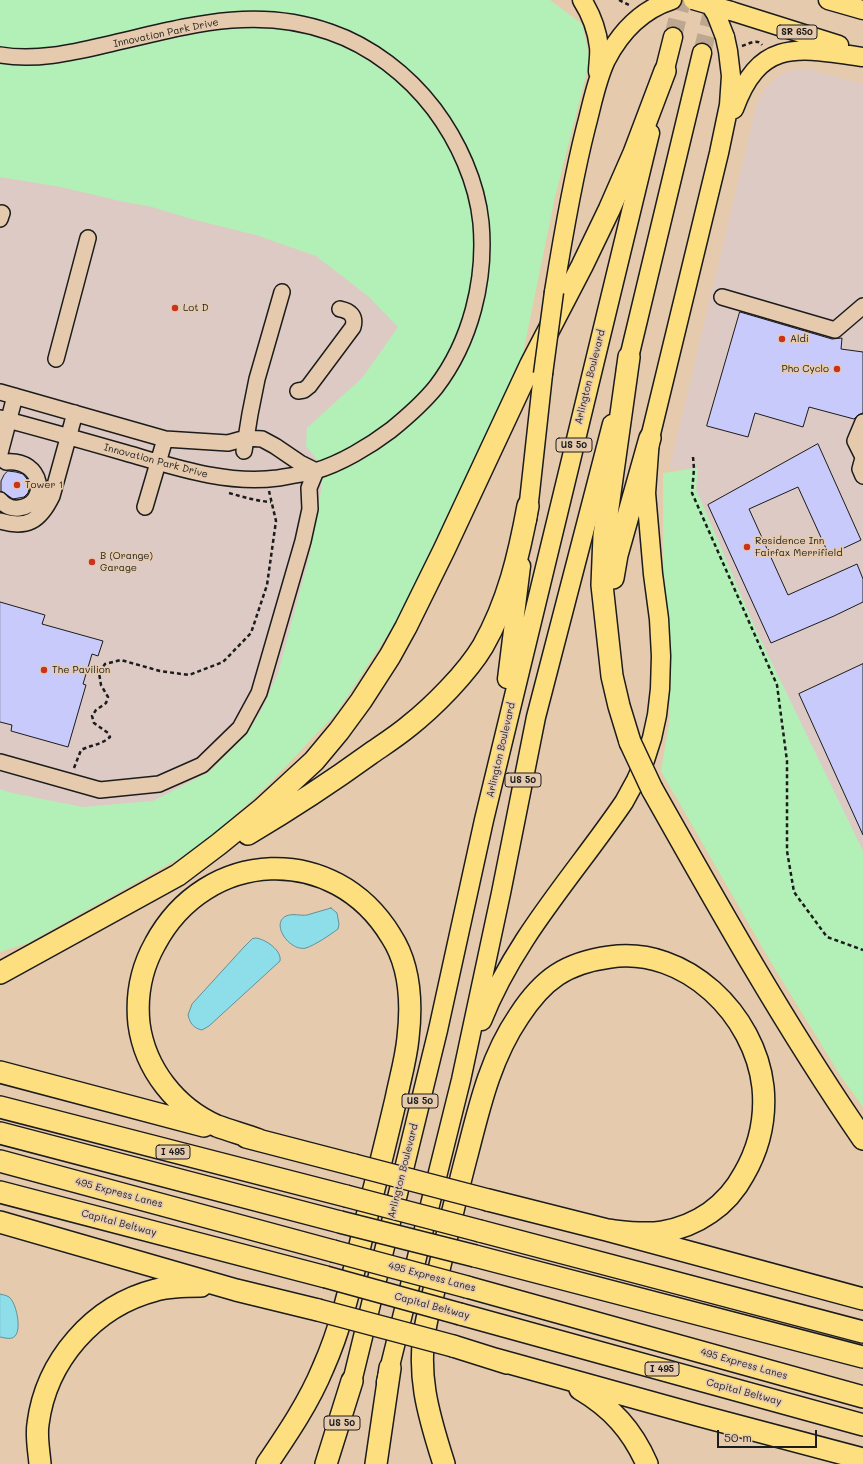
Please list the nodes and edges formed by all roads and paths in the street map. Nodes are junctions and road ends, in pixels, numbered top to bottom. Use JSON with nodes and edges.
{"nodes":[{"id":1,"x":582,"y":0,"type":"edge"},
{"id":2,"x":619,"y":0,"type":"edge"},
{"id":3,"x":672,"y":0,"type":"edge"},
{"id":4,"x":693,"y":0,"type":"edge"},
{"id":5,"x":828,"y":0,"type":"edge"},
{"id":6,"x":857,"y":0,"type":"edge"},
{"id":7,"x":709,"y":3,"type":"edge"},
{"id":8,"x":863,"y":3,"type":"edge"},
{"id":9,"x":734,"y":6,"type":"edge"},
{"id":10,"x":635,"y":9,"type":"dead end"},
{"id":11,"x":863,"y":10,"type":"edge"},
{"id":12,"x":673,"y":37,"type":"tunnel mouth"},
{"id":13,"x":741,"y":46,"type":"dead end"},
{"id":14,"x":764,"y":46,"type":"dead end"},
{"id":15,"x":863,"y":52,"type":"edge"},
{"id":16,"x":702,"y":53,"type":"tunnel mouth"},
{"id":17,"x":0,"y":55,"type":"edge"},
{"id":18,"x":863,"y":57,"type":"edge"},
{"id":19,"x":665,"y":71,"type":"junction"},
{"id":20,"x":593,"y":99,"type":"junction"},
{"id":21,"x":719,"y":153,"type":"junction"},
{"id":22,"x":88,"y":238,"type":"dead end"},
{"id":23,"x":282,"y":292,"type":"dead end"},
{"id":24,"x":722,"y":297,"type":"dead end"},
{"id":25,"x":863,"y":306,"type":"edge"},
{"id":26,"x":340,"y":308,"type":"dead end"},
{"id":27,"x":629,"y":357,"type":"junction"},
{"id":28,"x":56,"y":359,"type":"dead end"},
{"id":29,"x":298,"y":391,"type":"dead end"},
{"id":30,"x":0,"y":392,"type":"edge"},
{"id":31,"x":15,"y":396,"type":"junction"},
{"id":32,"x":75,"y":413,"type":"junction"},
{"id":33,"x":4,"y":419,"type":"edge"},
{"id":34,"x":863,"y":422,"type":"edge"},
{"id":35,"x":68,"y":437,"type":"junction"},
{"id":36,"x":650,"y":438,"type":"junction"},
{"id":37,"x":165,"y":439,"type":"junction"},
{"id":38,"x":245,"y":444,"type":"junction"},
{"id":39,"x":693,"y":457,"type":"dead end"},
{"id":40,"x":3,"y":458,"type":"edge"},
{"id":41,"x":863,"y":458,"type":"edge"},
{"id":42,"x":158,"y":462,"type":"junction"},
{"id":43,"x":316,"y":471,"type":"junction"},
{"id":44,"x":863,"y":476,"type":"edge"},
{"id":45,"x":267,"y":478,"type":"junction"},
{"id":46,"x":226,"y":492,"type":"dead end"},
{"id":47,"x":0,"y":500,"type":"edge"},
{"id":48,"x":271,"y":502,"type":"junction"},
{"id":49,"x":528,"y":506,"type":"junction"},
{"id":50,"x":145,"y":507,"type":"dead end"},
{"id":51,"x":0,"y":522,"type":"edge"},
{"id":52,"x":606,"y":616,"type":"junction"},
{"id":53,"x":0,"y":762,"type":"edge"},
{"id":54,"x":70,"y":782,"type":"junction"},
{"id":55,"x":484,"y":820,"type":"junction"},
{"id":56,"x":178,"y":876,"type":"junction"},
{"id":57,"x":863,"y":950,"type":"edge"},
{"id":58,"x":0,"y":973,"type":"edge"},
{"id":59,"x":0,"y":1072,"type":"edge"},
{"id":60,"x":461,"y":1080,"type":"junction"},
{"id":61,"x":0,"y":1107,"type":"edge"},
{"id":62,"x":0,"y":1133,"type":"edge"},
{"id":63,"x":863,"y":1139,"type":"edge"},
{"id":64,"x":259,"y":1140,"type":"junction"},
{"id":65,"x":0,"y":1161,"type":"edge"},
{"id":66,"x":0,"y":1192,"type":"edge"},
{"id":67,"x":0,"y":1222,"type":"edge"},
{"id":68,"x":607,"y":1230,"type":"junction"},
{"id":69,"x":236,"y":1290,"type":"junction"},
{"id":70,"x":863,"y":1299,"type":"edge"},
{"id":71,"x":863,"y":1332,"type":"edge"},
{"id":72,"x":863,"y":1357,"type":"edge"},
{"id":73,"x":495,"y":1359,"type":"junction"},
{"id":74,"x":390,"y":1368,"type":"junction"},
{"id":75,"x":352,"y":1381,"type":"junction"},
{"id":76,"x":863,"y":1397,"type":"edge"},
{"id":77,"x":863,"y":1424,"type":"edge"},
{"id":78,"x":863,"y":1459,"type":"edge"},
{"id":79,"x":40,"y":1464,"type":"edge"},
{"id":80,"x":268,"y":1464,"type":"edge"},
{"id":81,"x":326,"y":1464,"type":"edge"},
{"id":82,"x":333,"y":1464,"type":"edge"},
{"id":83,"x":366,"y":1464,"type":"edge"},
{"id":84,"x":376,"y":1464,"type":"edge"},
{"id":85,"x":444,"y":1464,"type":"edge"},
{"id":86,"x":647,"y":1464,"type":"edge"}],
"edges":[{"from":1,"to":20,"type":"main road"},
{"from":2,"to":10,"type":"path"},
{"from":3,"to":20,"type":"main road"},
{"from":4,"to":7,"type":"main road","number":"SR 650","bridge":true},
{"from":5,"to":11,"type":"main road"},
{"from":6,"to":8,"type":"main road"},
{"from":7,"to":9,"type":"main road","number":"SR 650","bridge":true},
{"from":7,"to":21,"type":"main road","bridge":true},
{"from":9,"to":15,"type":"main road","number":"SR 650"},
{"from":12,"to":19,"type":"main road","name":"Arlington Boulevard","number":"US 50"},
{"from":13,"to":14,"type":"path"},
{"from":16,"to":27,"type":"main road","number":"US 50"},
{"from":17,"to":43,"type":"street","name":"Innovation Park Drive"},
{"from":18,"to":21,"type":"main road"},
{"from":19,"to":55,"type":"main road","name":"Arlington Boulevard","number":"US 50"},
{"from":19,"to":56,"type":"highway"},
{"from":20,"to":49,"type":"main road","bridge":true},
{"from":21,"to":36,"type":"main road"},
{"from":22,"to":28,"type":"street"},
{"from":23,"to":38,"type":"street"},
{"from":24,"to":25,"type":"street"},
{"from":26,"to":29,"type":"street"},
{"from":27,"to":52,"type":"highway"},
{"from":27,"to":60,"type":"main road","number":"US 50"},
{"from":30,"to":31,"type":"street"},
{"from":31,"to":32,"type":"street"},
{"from":31,"to":33,"type":"street"},
{"from":32,"to":35,"type":"street"},
{"from":32,"to":37,"type":"street"},
{"from":33,"to":35,"type":"street","name":"Innovation Park Drive"},
{"from":33,"to":40,"type":"street"},
{"from":34,"to":41,"type":"street"},
{"from":35,"to":42,"type":"street","name":"Innovation Park Drive"},
{"from":35,"to":51,"type":"street"},
{"from":36,"to":52,"type":"highway"},
{"from":36,"to":60,"type":"main road"},
{"from":37,"to":38,"type":"street"},
{"from":37,"to":42,"type":"street"},
{"from":38,"to":43,"type":"street"},
{"from":39,"to":57,"type":"path"},
{"from":40,"to":47,"type":"street"},
{"from":41,"to":44,"type":"street"},
{"from":42,"to":45,"type":"street","name":"Innovation Park Drive"},
{"from":42,"to":50,"type":"street"},
{"from":43,"to":45,"type":"street","name":"Innovation Park Drive"},
{"from":43,"to":54,"type":"street"},
{"from":45,"to":48,"type":"path"},
{"from":46,"to":48,"type":"path"},
{"from":48,"to":54,"type":"path"},
{"from":49,"to":55,"type":"main road"},
{"from":49,"to":56,"type":"highway"},
{"from":52,"to":63,"type":"highway","bridge":true},
{"from":53,"to":54,"type":"street"},
{"from":55,"to":75,"type":"main road","name":"Arlington Boulevard","number":"US 50"},
{"from":56,"to":58,"type":"highway"},
{"from":59,"to":64,"type":"highway"},
{"from":60,"to":74,"type":"main road","number":"US 50"},
{"from":61,"to":71,"type":"highway","number":"I 495","bridge":true},
{"from":62,"to":72,"type":"highway","number":"I 495","bridge":true},
{"from":64,"to":68,"type":"highway","bridge":true},
{"from":64,"to":80,"type":"highway"},
{"from":65,"to":76,"type":"highway","name":"495 Express Lanes","bridge":true},
{"from":66,"to":77,"type":"highway","name":"Capital Beltway","number":"I 495","bridge":true},
{"from":67,"to":69,"type":"highway"},
{"from":68,"to":70,"type":"highway"},
{"from":68,"to":85,"type":"highway"},
{"from":69,"to":73,"type":"highway","bridge":true},
{"from":69,"to":79,"type":"highway"},
{"from":73,"to":78,"type":"highway"},
{"from":73,"to":86,"type":"highway"},
{"from":74,"to":83,"type":"main road","number":"US 50"},
{"from":74,"to":84,"type":"highway"},
{"from":75,"to":81,"type":"highway"},
{"from":75,"to":82,"type":"main road","name":"Arlington Boulevard","number":"US 50"}]}
